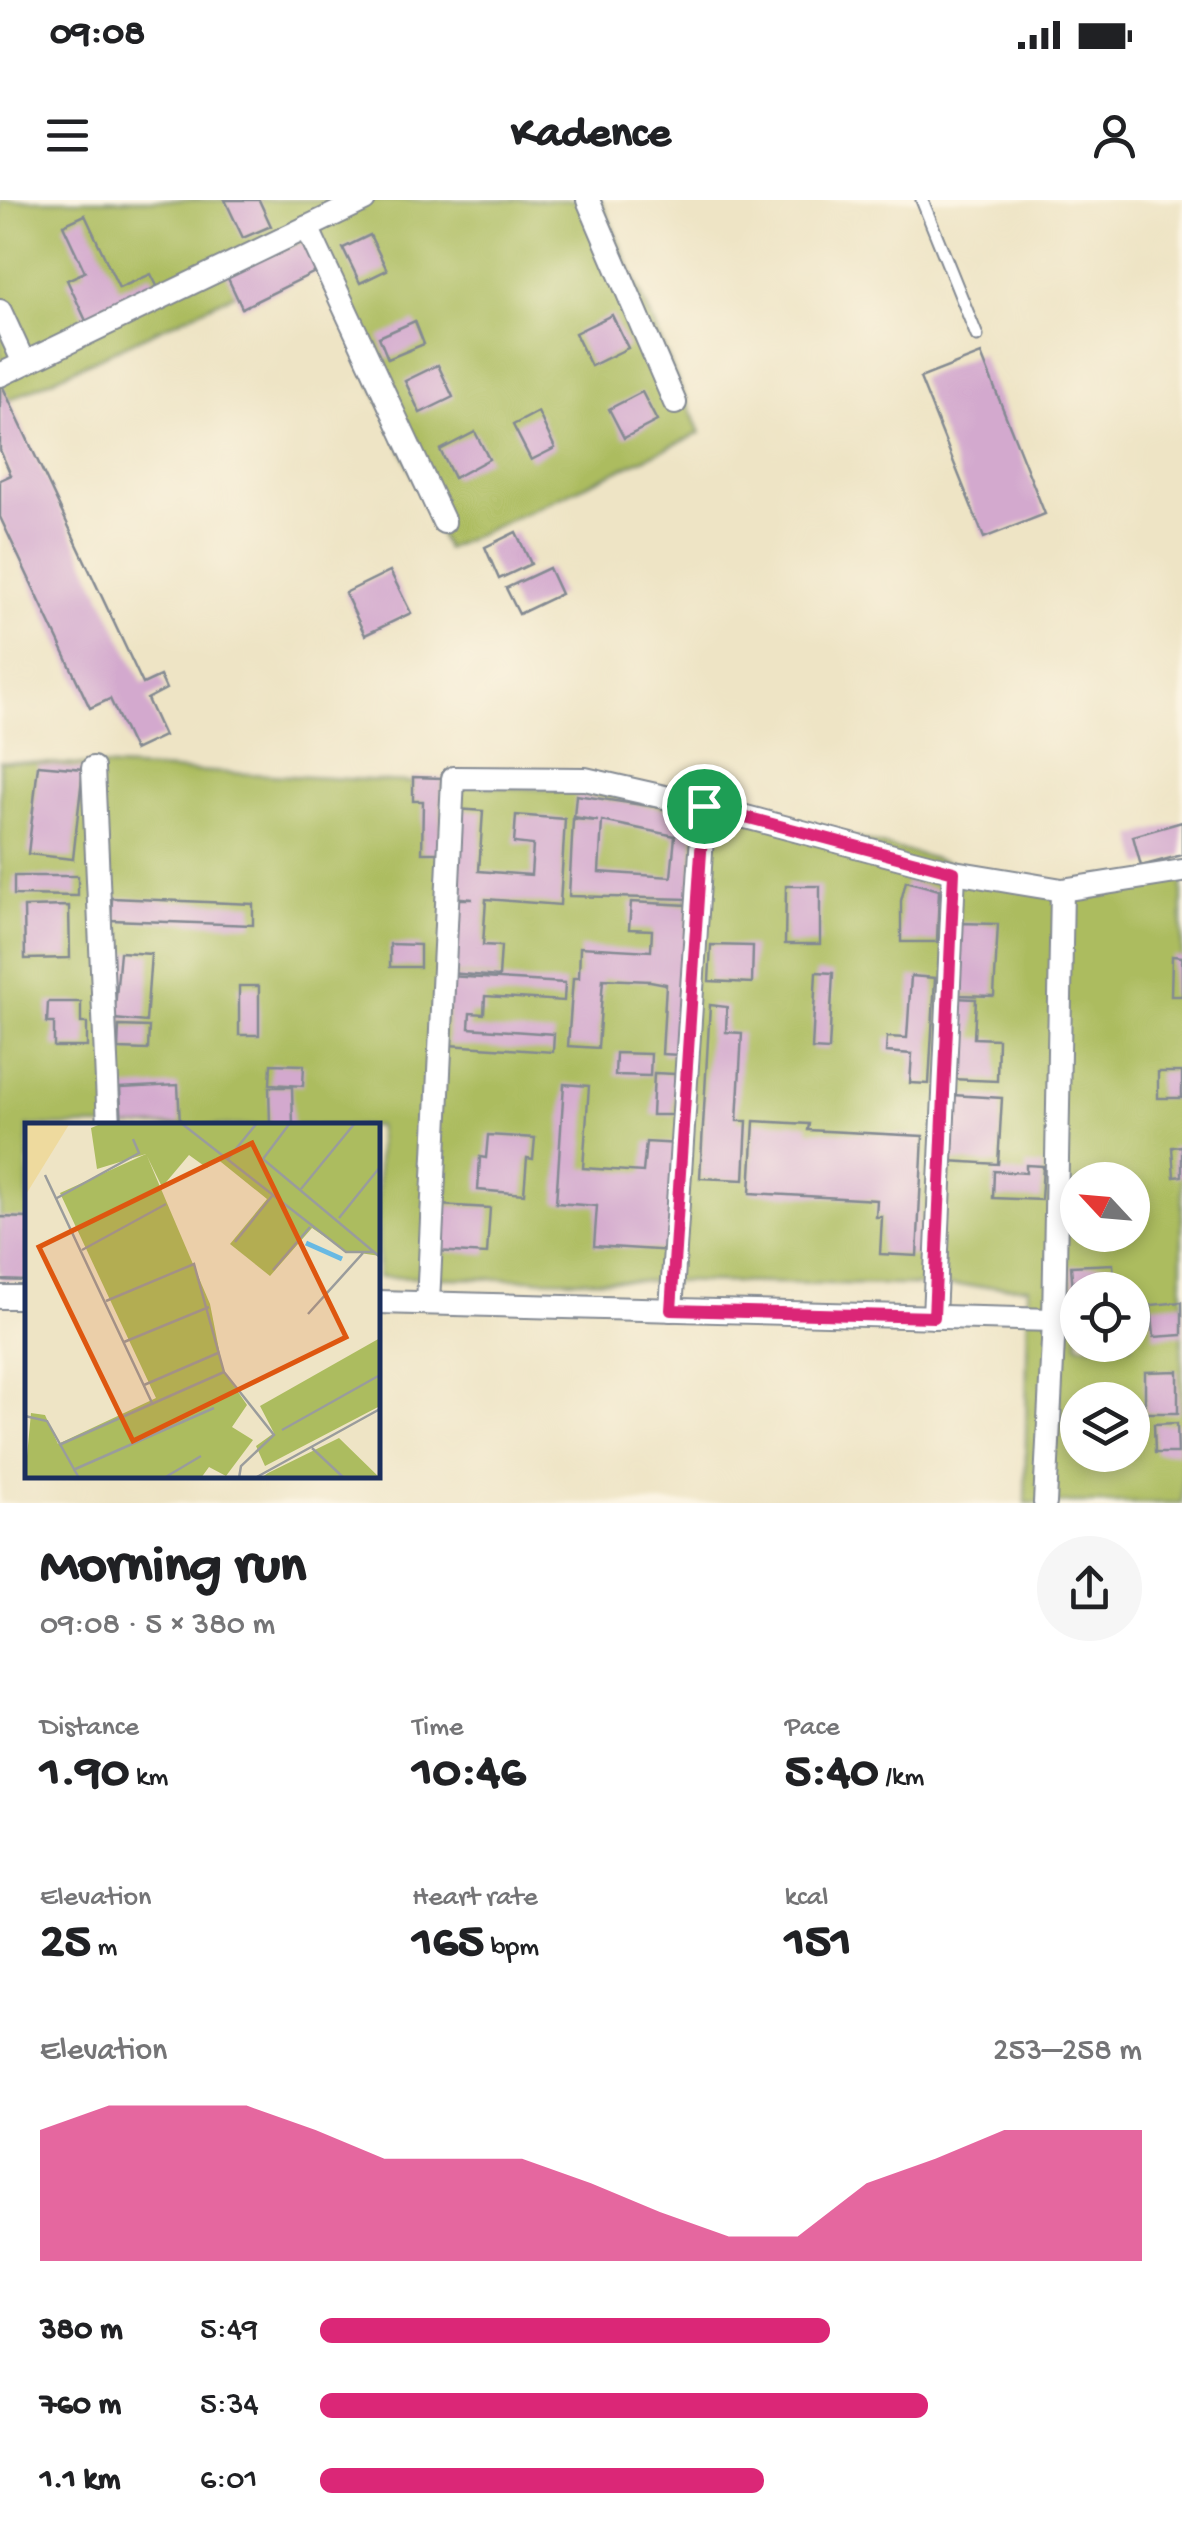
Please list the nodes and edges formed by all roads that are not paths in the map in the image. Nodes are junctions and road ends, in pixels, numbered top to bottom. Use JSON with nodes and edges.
{"nodes":[{"id":1,"x":364,"y":200,"type":"edge"},
{"id":2,"x":588,"y":200,"type":"edge"},
{"id":3,"x":922,"y":200,"type":"edge"},
{"id":4,"x":306,"y":227,"type":"junction"},
{"id":5,"x":0,"y":311,"type":"edge"},
{"id":6,"x":977,"y":336,"type":"dead end"},
{"id":7,"x":24,"y":363,"type":"junction"},
{"id":8,"x":0,"y":375,"type":"edge"},
{"id":9,"x":675,"y":403,"type":"dead end"},
{"id":10,"x":444,"y":522,"type":"dead end"},
{"id":11,"x":93,"y":768,"type":"dead end"},
{"id":12,"x":704,"y":806,"type":"junction"},
{"id":13,"x":1182,"y":871,"type":"edge"},
{"id":14,"x":954,"y":872,"type":"junction"},
{"id":15,"x":1062,"y":890,"type":"junction"},
{"id":16,"x":108,"y":1123,"type":"edge"},
{"id":17,"x":25,"y":1296,"type":"edge"},
{"id":18,"x":0,"y":1297,"type":"edge"},
{"id":19,"x":380,"y":1302,"type":"edge"},
{"id":20,"x":428,"y":1303,"type":"junction"},
{"id":21,"x":671,"y":1310,"type":"junction"},
{"id":22,"x":934,"y":1317,"type":"junction"},
{"id":23,"x":1054,"y":1320,"type":"junction"},
{"id":24,"x":1045,"y":1503,"type":"edge"}],
"edges":[{"from":1,"to":4,"type":"street"},
{"from":2,"to":9,"type":"street"},
{"from":3,"to":6,"type":"lane"},
{"from":4,"to":7,"type":"street"},
{"from":4,"to":10,"type":"street"},
{"from":5,"to":7,"type":"street"},
{"from":7,"to":8,"type":"street"},
{"from":11,"to":16,"type":"street"},
{"from":12,"to":14,"type":"street"},
{"from":12,"to":20,"type":"street"},
{"from":12,"to":21,"type":"street"},
{"from":13,"to":15,"type":"street"},
{"from":14,"to":15,"type":"street"},
{"from":14,"to":22,"type":"street"},
{"from":15,"to":23,"type":"street"},
{"from":17,"to":18,"type":"street"},
{"from":19,"to":20,"type":"street"},
{"from":20,"to":21,"type":"street"},
{"from":21,"to":22,"type":"street"},
{"from":22,"to":23,"type":"street"},
{"from":23,"to":24,"type":"street"}]}
